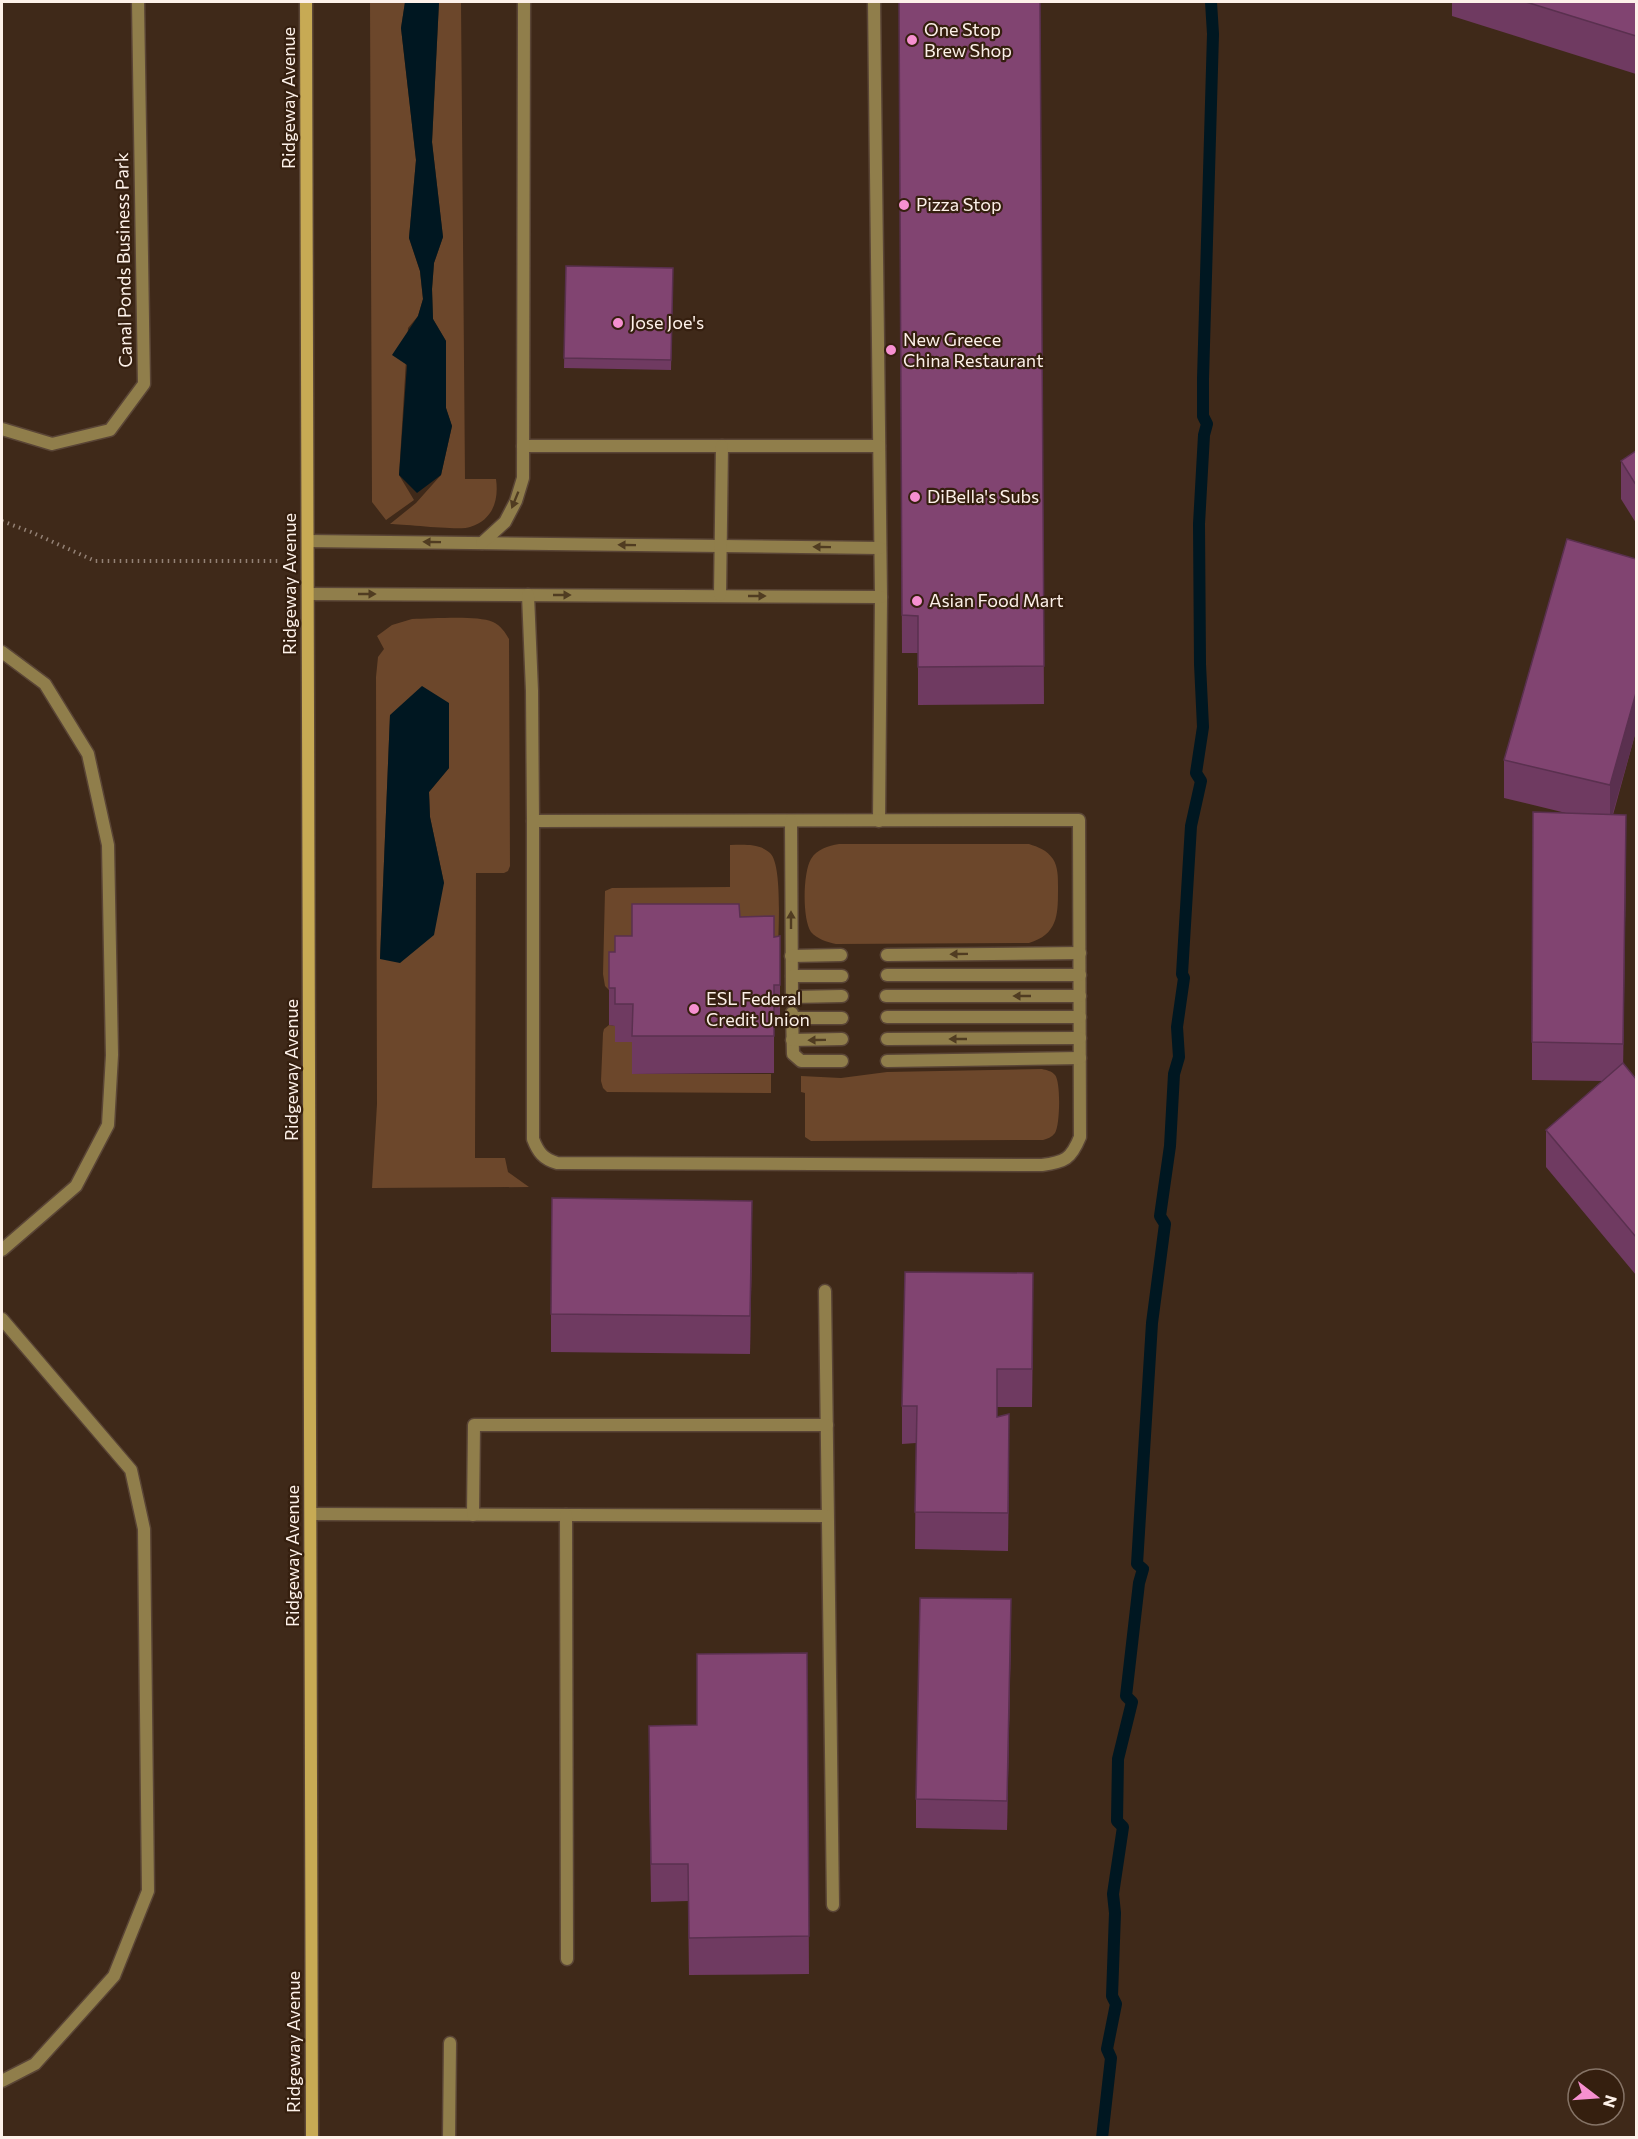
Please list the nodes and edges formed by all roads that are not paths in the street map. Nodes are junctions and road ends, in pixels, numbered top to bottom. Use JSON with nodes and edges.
{"nodes":[{"id":1,"x":138,"y":2,"type":"edge"},
{"id":2,"x":306,"y":2,"type":"edge"},
{"id":3,"x":524,"y":2,"type":"edge"},
{"id":4,"x":874,"y":2,"type":"edge"},
{"id":5,"x":2,"y":429,"type":"edge"},
{"id":6,"x":523,"y":446,"type":"junction"},
{"id":7,"x":722,"y":446,"type":"junction"},
{"id":8,"x":879,"y":446,"type":"junction"},
{"id":9,"x":309,"y":541,"type":"junction"},
{"id":10,"x":482,"y":543,"type":"junction"},
{"id":11,"x":721,"y":546,"type":"junction"},
{"id":12,"x":880,"y":548,"type":"junction"},
{"id":13,"x":308,"y":594,"type":"junction"},
{"id":14,"x":528,"y":595,"type":"junction"},
{"id":15,"x":720,"y":596,"type":"junction"},
{"id":16,"x":881,"y":597,"type":"junction"},
{"id":17,"x":2,"y":652,"type":"edge"},
{"id":18,"x":533,"y":821,"type":"junction"},
{"id":19,"x":791,"y":821,"type":"junction"},
{"id":20,"x":879,"y":821,"type":"junction"},
{"id":21,"x":1080,"y":953,"type":"junction"},
{"id":22,"x":841,"y":955,"type":"dead end"},
{"id":23,"x":887,"y":955,"type":"dead end"},
{"id":24,"x":791,"y":956,"type":"junction"},
{"id":25,"x":887,"y":975,"type":"dead end"},
{"id":26,"x":1080,"y":975,"type":"junction"},
{"id":27,"x":792,"y":976,"type":"junction"},
{"id":28,"x":842,"y":976,"type":"dead end"},
{"id":29,"x":842,"y":996,"type":"dead end"},
{"id":30,"x":886,"y":996,"type":"dead end"},
{"id":31,"x":1080,"y":996,"type":"junction"},
{"id":32,"x":842,"y":1017,"type":"dead end"},
{"id":33,"x":887,"y":1017,"type":"dead end"},
{"id":34,"x":1080,"y":1017,"type":"junction"},
{"id":35,"x":1080,"y":1038,"type":"junction"},
{"id":36,"x":887,"y":1039,"type":"dead end"},
{"id":37,"x":792,"y":1040,"type":"junction"},
{"id":38,"x":842,"y":1040,"type":"dead end"},
{"id":39,"x":1080,"y":1059,"type":"junction"},
{"id":40,"x":842,"y":1061,"type":"dead end"},
{"id":41,"x":886,"y":1061,"type":"dead end"},
{"id":42,"x":2,"y":1250,"type":"edge"},
{"id":43,"x":825,"y":1291,"type":"dead end"},
{"id":44,"x":2,"y":1319,"type":"edge"},
{"id":45,"x":827,"y":1425,"type":"junction"},
{"id":46,"x":311,"y":1514,"type":"junction"},
{"id":47,"x":473,"y":1515,"type":"junction"},
{"id":48,"x":566,"y":1515,"type":"junction"},
{"id":49,"x":828,"y":1516,"type":"junction"},
{"id":50,"x":833,"y":1905,"type":"dead end"},
{"id":51,"x":567,"y":1959,"type":"dead end"},
{"id":52,"x":450,"y":2043,"type":"dead end"},
{"id":53,"x":2,"y":2081,"type":"edge"},
{"id":54,"x":312,"y":2138,"type":"edge"},
{"id":55,"x":449,"y":2138,"type":"edge"}],
"edges":[{"from":1,"to":5,"type":"lane","name":"Canal Ponds Business Park"},
{"from":2,"to":9,"type":"main road","name":"Ridgeway Avenue"},
{"from":3,"to":6,"type":"lane"},
{"from":4,"to":8,"type":"lane"},
{"from":6,"to":7,"type":"lane"},
{"from":6,"to":10,"type":"lane","one_way":true},
{"from":7,"to":8,"type":"lane"},
{"from":7,"to":11,"type":"lane"},
{"from":8,"to":12,"type":"lane"},
{"from":10,"to":9,"type":"lane","one_way":true},
{"from":9,"to":13,"type":"main road","name":"Ridgeway Avenue"},
{"from":11,"to":10,"type":"lane","one_way":true},
{"from":12,"to":11,"type":"lane","one_way":true},
{"from":11,"to":15,"type":"lane"},
{"from":12,"to":16,"type":"lane"},
{"from":13,"to":14,"type":"lane","one_way":true},
{"from":13,"to":46,"type":"main road","name":"Ridgeway Avenue"},
{"from":14,"to":15,"type":"lane","one_way":true},
{"from":14,"to":18,"type":"lane"},
{"from":15,"to":16,"type":"lane","one_way":true},
{"from":16,"to":20,"type":"lane"},
{"from":17,"to":42,"type":"lane"},
{"from":18,"to":19,"type":"lane"},
{"from":18,"to":39,"type":"lane"},
{"from":19,"to":20,"type":"lane"},
{"from":24,"to":19,"type":"lane","one_way":true},
{"from":20,"to":21,"type":"lane"},
{"from":21,"to":23,"type":"lane","one_way":true},
{"from":21,"to":26,"type":"lane"},
{"from":22,"to":24,"type":"lane"},
{"from":24,"to":27,"type":"lane"},
{"from":25,"to":26,"type":"lane"},
{"from":26,"to":31,"type":"lane"},
{"from":27,"to":28,"type":"lane"},
{"from":27,"to":29,"type":"lane"},
{"from":31,"to":30,"type":"lane","one_way":true},
{"from":31,"to":34,"type":"lane"},
{"from":32,"to":37,"type":"lane"},
{"from":33,"to":34,"type":"lane"},
{"from":34,"to":35,"type":"lane"},
{"from":35,"to":36,"type":"lane","one_way":true},
{"from":35,"to":39,"type":"lane"},
{"from":38,"to":37,"type":"lane","one_way":true},
{"from":37,"to":40,"type":"lane"},
{"from":39,"to":41,"type":"lane"},
{"from":43,"to":45,"type":"lane"},
{"from":44,"to":53,"type":"lane"},
{"from":45,"to":47,"type":"lane"},
{"from":45,"to":49,"type":"lane"},
{"from":46,"to":47,"type":"lane"},
{"from":46,"to":54,"type":"main road","name":"Ridgeway Avenue"},
{"from":47,"to":48,"type":"lane"},
{"from":48,"to":49,"type":"lane"},
{"from":48,"to":51,"type":"lane"},
{"from":49,"to":50,"type":"lane"},
{"from":52,"to":55,"type":"lane"}]}
